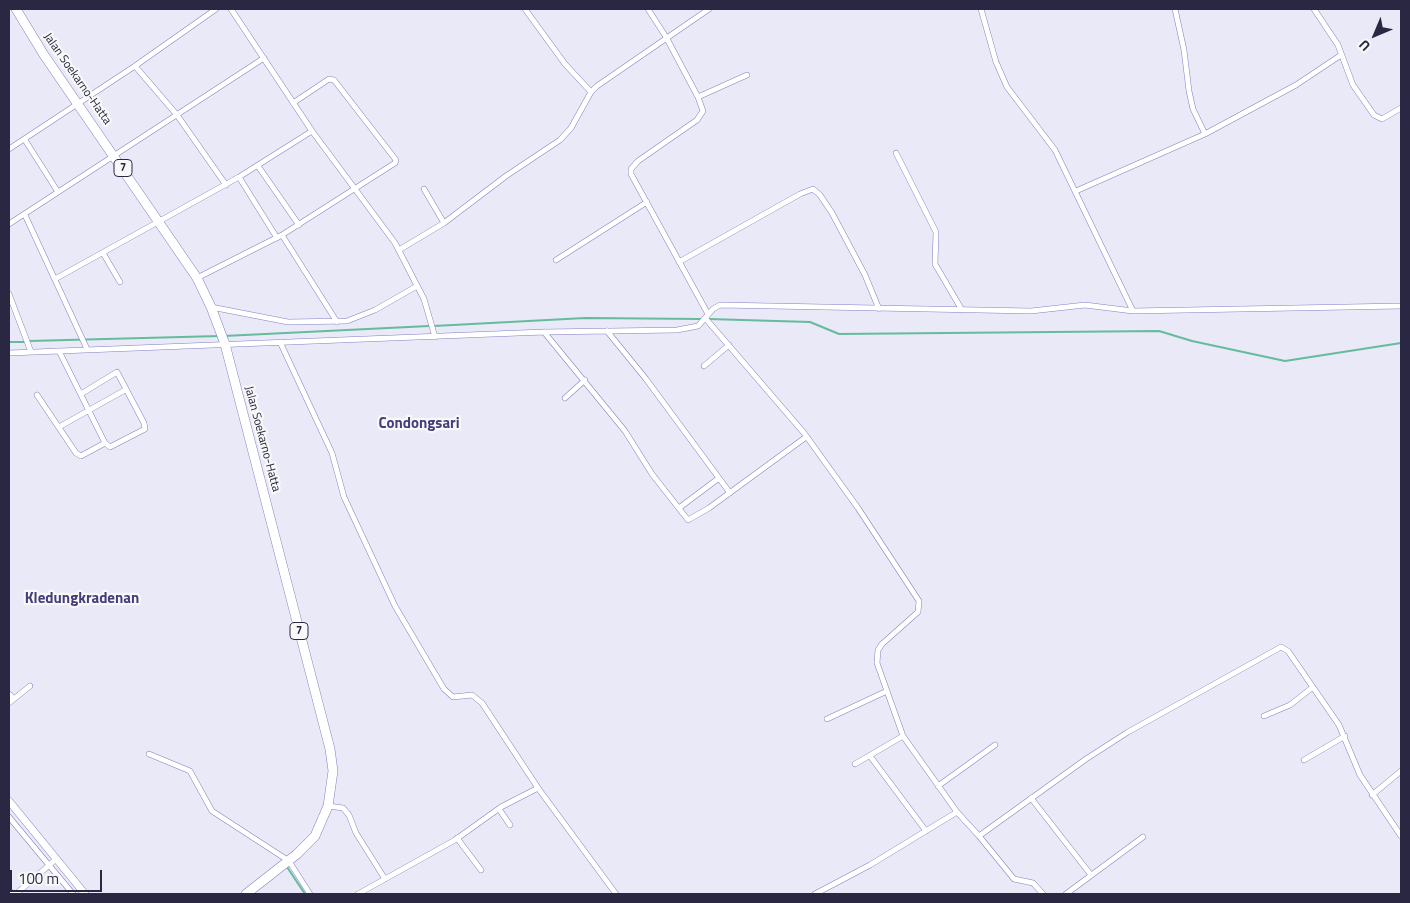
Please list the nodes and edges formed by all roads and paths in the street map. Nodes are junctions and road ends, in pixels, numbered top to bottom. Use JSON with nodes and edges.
{"nodes":[{"id":1,"x":16,"y":9,"type":"edge"},
{"id":2,"x":216,"y":9,"type":"edge"},
{"id":3,"x":231,"y":9,"type":"edge"},
{"id":4,"x":525,"y":9,"type":"edge"},
{"id":5,"x":648,"y":9,"type":"edge"},
{"id":6,"x":709,"y":9,"type":"edge"},
{"id":7,"x":981,"y":9,"type":"edge"},
{"id":8,"x":1175,"y":9,"type":"edge"},
{"id":9,"x":1314,"y":9,"type":"edge"},
{"id":10,"x":666,"y":37,"type":"junction"},
{"id":11,"x":1341,"y":54,"type":"junction"},
{"id":12,"x":264,"y":58,"type":"junction"},
{"id":13,"x":135,"y":66,"type":"junction"},
{"id":14,"x":747,"y":75,"type":"dead end"},
{"id":15,"x":591,"y":92,"type":"junction"},
{"id":16,"x":698,"y":97,"type":"junction"},
{"id":17,"x":293,"y":103,"type":"junction"},
{"id":18,"x":79,"y":104,"type":"junction"},
{"id":19,"x":1401,"y":108,"type":"edge"},
{"id":20,"x":177,"y":115,"type":"junction"},
{"id":21,"x":312,"y":131,"type":"junction"},
{"id":22,"x":1205,"y":134,"type":"junction"},
{"id":23,"x":25,"y":140,"type":"junction"},
{"id":24,"x":9,"y":149,"type":"edge"},
{"id":25,"x":896,"y":153,"type":"dead end"},
{"id":26,"x":114,"y":155,"type":"junction"},
{"id":27,"x":258,"y":166,"type":"junction"},
{"id":28,"x":239,"y":177,"type":"junction"},
{"id":29,"x":226,"y":185,"type":"junction"},
{"id":30,"x":355,"y":189,"type":"junction"},
{"id":31,"x":424,"y":189,"type":"dead end"},
{"id":32,"x":1076,"y":191,"type":"junction"},
{"id":33,"x":58,"y":192,"type":"junction"},
{"id":34,"x":647,"y":202,"type":"junction"},
{"id":35,"x":25,"y":215,"type":"junction"},
{"id":36,"x":160,"y":222,"type":"junction"},
{"id":37,"x":444,"y":223,"type":"junction"},
{"id":38,"x":9,"y":224,"type":"edge"},
{"id":39,"x":299,"y":225,"type":"junction"},
{"id":40,"x":279,"y":237,"type":"junction"},
{"id":41,"x":398,"y":250,"type":"junction"},
{"id":42,"x":102,"y":253,"type":"junction"},
{"id":43,"x":556,"y":260,"type":"dead end"},
{"id":44,"x":679,"y":262,"type":"junction"},
{"id":45,"x":197,"y":278,"type":"junction"},
{"id":46,"x":55,"y":279,"type":"junction"},
{"id":47,"x":120,"y":282,"type":"dead end"},
{"id":48,"x":417,"y":286,"type":"junction"},
{"id":49,"x":9,"y":294,"type":"edge"},
{"id":50,"x":1401,"y":306,"type":"edge"},
{"id":51,"x":211,"y":307,"type":"junction"},
{"id":52,"x":879,"y":309,"type":"junction"},
{"id":53,"x":962,"y":310,"type":"junction"},
{"id":54,"x":1133,"y":310,"type":"junction"},
{"id":55,"x":707,"y":316,"type":"junction"},
{"id":56,"x":337,"y":322,"type":"junction"},
{"id":57,"x":607,"y":331,"type":"junction"},
{"id":58,"x":544,"y":332,"type":"junction"},
{"id":59,"x":435,"y":337,"type":"junction"},
{"id":60,"x":223,"y":338,"type":"junction"},
{"id":61,"x":280,"y":342,"type":"junction"},
{"id":62,"x":729,"y":345,"type":"junction"},
{"id":63,"x":87,"y":349,"type":"junction"},
{"id":64,"x":60,"y":351,"type":"junction"},
{"id":65,"x":32,"y":352,"type":"junction"},
{"id":66,"x":9,"y":353,"type":"edge"},
{"id":67,"x":704,"y":366,"type":"dead end"},
{"id":68,"x":585,"y":380,"type":"junction"},
{"id":69,"x":125,"y":390,"type":"junction"},
{"id":70,"x":82,"y":394,"type":"junction"},
{"id":71,"x":37,"y":395,"type":"dead end"},
{"id":72,"x":565,"y":398,"type":"dead end"},
{"id":73,"x":90,"y":410,"type":"junction"},
{"id":74,"x":59,"y":427,"type":"junction"},
{"id":75,"x":806,"y":437,"type":"junction"},
{"id":76,"x":106,"y":443,"type":"junction"},
{"id":77,"x":719,"y":478,"type":"junction"},
{"id":78,"x":730,"y":493,"type":"junction"},
{"id":79,"x":679,"y":508,"type":"junction"},
{"id":80,"x":30,"y":686,"type":"dead end"},
{"id":81,"x":1313,"y":687,"type":"junction"},
{"id":82,"x":887,"y":691,"type":"junction"},
{"id":83,"x":9,"y":694,"type":"edge"},
{"id":84,"x":14,"y":699,"type":"junction"},
{"id":85,"x":9,"y":703,"type":"edge"},
{"id":86,"x":1264,"y":716,"type":"dead end"},
{"id":87,"x":827,"y":719,"type":"dead end"},
{"id":88,"x":903,"y":736,"type":"junction"},
{"id":89,"x":1345,"y":736,"type":"junction"},
{"id":90,"x":995,"y":745,"type":"dead end"},
{"id":91,"x":149,"y":754,"type":"dead end"},
{"id":92,"x":870,"y":756,"type":"junction"},
{"id":93,"x":1304,"y":760,"type":"dead end"},
{"id":94,"x":855,"y":764,"type":"dead end"},
{"id":95,"x":1401,"y":771,"type":"edge"},
{"id":96,"x":938,"y":786,"type":"junction"},
{"id":97,"x":538,"y":788,"type":"junction"},
{"id":98,"x":1372,"y":795,"type":"junction"},
{"id":99,"x":1031,"y":798,"type":"junction"},
{"id":100,"x":9,"y":801,"type":"edge"},
{"id":101,"x":328,"y":806,"type":"junction"},
{"id":102,"x":499,"y":809,"type":"junction"},
{"id":103,"x":956,"y":812,"type":"junction"},
{"id":104,"x":9,"y":816,"type":"edge"},
{"id":105,"x":510,"y":824,"type":"dead end"},
{"id":106,"x":926,"y":830,"type":"junction"},
{"id":107,"x":979,"y":836,"type":"junction"},
{"id":108,"x":1401,"y":836,"type":"edge"},
{"id":109,"x":1143,"y":837,"type":"dead end"},
{"id":110,"x":457,"y":838,"type":"junction"},
{"id":111,"x":55,"y":860,"type":"junction"},
{"id":112,"x":290,"y":861,"type":"junction"},
{"id":113,"x":48,"y":865,"type":"junction"},
{"id":114,"x":481,"y":870,"type":"dead end"},
{"id":115,"x":1091,"y":875,"type":"junction"},
{"id":116,"x":385,"y":879,"type":"junction"},
{"id":117,"x":9,"y":890,"type":"edge"},
{"id":118,"x":14,"y":894,"type":"edge"},
{"id":119,"x":73,"y":894,"type":"edge"},
{"id":120,"x":85,"y":894,"type":"edge"},
{"id":121,"x":246,"y":894,"type":"edge"},
{"id":122,"x":310,"y":894,"type":"edge"},
{"id":123,"x":358,"y":894,"type":"edge"},
{"id":124,"x":616,"y":894,"type":"edge"},
{"id":125,"x":815,"y":894,"type":"edge"},
{"id":126,"x":1044,"y":894,"type":"edge"},
{"id":127,"x":1066,"y":894,"type":"edge"}],
"edges":[{"from":1,"to":18,"type":"highway","name":"Jalan Soekarno-Hatta","number":"7"},
{"from":2,"to":13,"type":"street"},
{"from":3,"to":12,"type":"street"},
{"from":4,"to":15,"type":"street"},
{"from":5,"to":10,"type":"street"},
{"from":6,"to":10,"type":"street"},
{"from":7,"to":32,"type":"street"},
{"from":8,"to":22,"type":"street"},
{"from":9,"to":11,"type":"street"},
{"from":10,"to":15,"type":"street"},
{"from":10,"to":16,"type":"street"},
{"from":11,"to":19,"type":"street"},
{"from":11,"to":22,"type":"street"},
{"from":12,"to":17,"type":"street"},
{"from":12,"to":20,"type":"street"},
{"from":13,"to":18,"type":"street"},
{"from":13,"to":20,"type":"street"},
{"from":14,"to":16,"type":"street"},
{"from":15,"to":37,"type":"street"},
{"from":16,"to":34,"type":"street"},
{"from":17,"to":21,"type":"street"},
{"from":17,"to":30,"type":"street"},
{"from":18,"to":23,"type":"street"},
{"from":18,"to":26,"type":"highway","name":"Jalan Soekarno-Hatta","number":"7"},
{"from":20,"to":26,"type":"street"},
{"from":20,"to":29,"type":"street"},
{"from":21,"to":27,"type":"street"},
{"from":21,"to":30,"type":"street"},
{"from":22,"to":32,"type":"street"},
{"from":23,"to":24,"type":"street"},
{"from":23,"to":33,"type":"street"},
{"from":25,"to":53,"type":"street"},
{"from":26,"to":33,"type":"street"},
{"from":26,"to":36,"type":"highway","name":"Jalan Soekarno-Hatta","number":"7"},
{"from":27,"to":28,"type":"street"},
{"from":27,"to":39,"type":"street"},
{"from":28,"to":29,"type":"street"},
{"from":28,"to":40,"type":"street"},
{"from":29,"to":36,"type":"street"},
{"from":30,"to":39,"type":"street"},
{"from":30,"to":41,"type":"street"},
{"from":31,"to":37,"type":"street"},
{"from":32,"to":54,"type":"street"},
{"from":33,"to":35,"type":"street"},
{"from":34,"to":43,"type":"street"},
{"from":34,"to":44,"type":"street"},
{"from":35,"to":38,"type":"street"},
{"from":35,"to":46,"type":"street"},
{"from":36,"to":42,"type":"street"},
{"from":36,"to":45,"type":"highway","name":"Jalan Soekarno-Hatta","number":"7"},
{"from":37,"to":41,"type":"street"},
{"from":39,"to":40,"type":"street"},
{"from":40,"to":45,"type":"street"},
{"from":40,"to":56,"type":"street"},
{"from":41,"to":48,"type":"street"},
{"from":42,"to":46,"type":"street"},
{"from":42,"to":47,"type":"street"},
{"from":44,"to":52,"type":"street"},
{"from":44,"to":55,"type":"street"},
{"from":45,"to":51,"type":"highway","name":"Jalan Soekarno-Hatta","number":"7"},
{"from":46,"to":63,"type":"street"},
{"from":48,"to":56,"type":"street"},
{"from":48,"to":59,"type":"street"},
{"from":49,"to":65,"type":"street"},
{"from":50,"to":54,"type":"street"},
{"from":51,"to":56,"type":"street"},
{"from":51,"to":60,"type":"highway","name":"Jalan Soekarno-Hatta","number":"7"},
{"from":52,"to":53,"type":"street"},
{"from":52,"to":55,"type":"street"},
{"from":53,"to":54,"type":"street"},
{"from":55,"to":57,"type":"street"},
{"from":55,"to":62,"type":"street"},
{"from":57,"to":58,"type":"street"},
{"from":57,"to":77,"type":"street"},
{"from":58,"to":59,"type":"street"},
{"from":58,"to":68,"type":"street"},
{"from":59,"to":61,"type":"street"},
{"from":60,"to":61,"type":"street"},
{"from":60,"to":63,"type":"street"},
{"from":60,"to":101,"type":"highway","name":"Jalan Soekarno-Hatta","number":"7"},
{"from":61,"to":97,"type":"street"},
{"from":62,"to":67,"type":"street"},
{"from":62,"to":75,"type":"street"},
{"from":63,"to":64,"type":"street"},
{"from":64,"to":65,"type":"street"},
{"from":64,"to":70,"type":"street"},
{"from":65,"to":66,"type":"street"},
{"from":68,"to":72,"type":"street"},
{"from":68,"to":79,"type":"street"},
{"from":69,"to":70,"type":"street"},
{"from":69,"to":73,"type":"street"},
{"from":69,"to":76,"type":"street"},
{"from":70,"to":73,"type":"street"},
{"from":71,"to":74,"type":"street"},
{"from":73,"to":74,"type":"street"},
{"from":73,"to":76,"type":"street"},
{"from":74,"to":76,"type":"street"},
{"from":75,"to":78,"type":"street"},
{"from":75,"to":82,"type":"street"},
{"from":77,"to":78,"type":"street"},
{"from":77,"to":79,"type":"street"},
{"from":78,"to":79,"type":"street"},
{"from":80,"to":84,"type":"street"},
{"from":81,"to":86,"type":"street"},
{"from":81,"to":89,"type":"street"},
{"from":81,"to":99,"type":"street"},
{"from":82,"to":87,"type":"street"},
{"from":82,"to":88,"type":"street"},
{"from":83,"to":84,"type":"street"},
{"from":84,"to":85,"type":"street"},
{"from":88,"to":92,"type":"street"},
{"from":88,"to":96,"type":"street"},
{"from":89,"to":93,"type":"street"},
{"from":89,"to":98,"type":"street"},
{"from":90,"to":96,"type":"street"},
{"from":91,"to":112,"type":"street"},
{"from":92,"to":94,"type":"street"},
{"from":92,"to":106,"type":"street"},
{"from":95,"to":98,"type":"street"},
{"from":96,"to":103,"type":"street"},
{"from":97,"to":102,"type":"street"},
{"from":97,"to":124,"type":"street"},
{"from":98,"to":108,"type":"street"},
{"from":99,"to":107,"type":"street"},
{"from":99,"to":115,"type":"street"},
{"from":100,"to":111,"type":"main road"},
{"from":101,"to":112,"type":"highway","name":"Jalan Soekarno-Hatta","number":"7"},
{"from":101,"to":116,"type":"street"},
{"from":102,"to":105,"type":"street"},
{"from":102,"to":110,"type":"street"},
{"from":103,"to":106,"type":"street"},
{"from":103,"to":107,"type":"street"},
{"from":104,"to":113,"type":"street"},
{"from":106,"to":125,"type":"street"},
{"from":107,"to":126,"type":"street"},
{"from":109,"to":115,"type":"street"},
{"from":110,"to":114,"type":"street"},
{"from":110,"to":116,"type":"street"},
{"from":111,"to":113,"type":"street"},
{"from":111,"to":120,"type":"main road"},
{"from":112,"to":121,"type":"highway","name":"Jalan Soekarno-Hatta","number":"7"},
{"from":112,"to":122,"type":"street"},
{"from":113,"to":118,"type":"street"},
{"from":113,"to":119,"type":"street"},
{"from":115,"to":127,"type":"street"},
{"from":116,"to":123,"type":"street"},
{"from":117,"to":118,"type":"street"}]}
